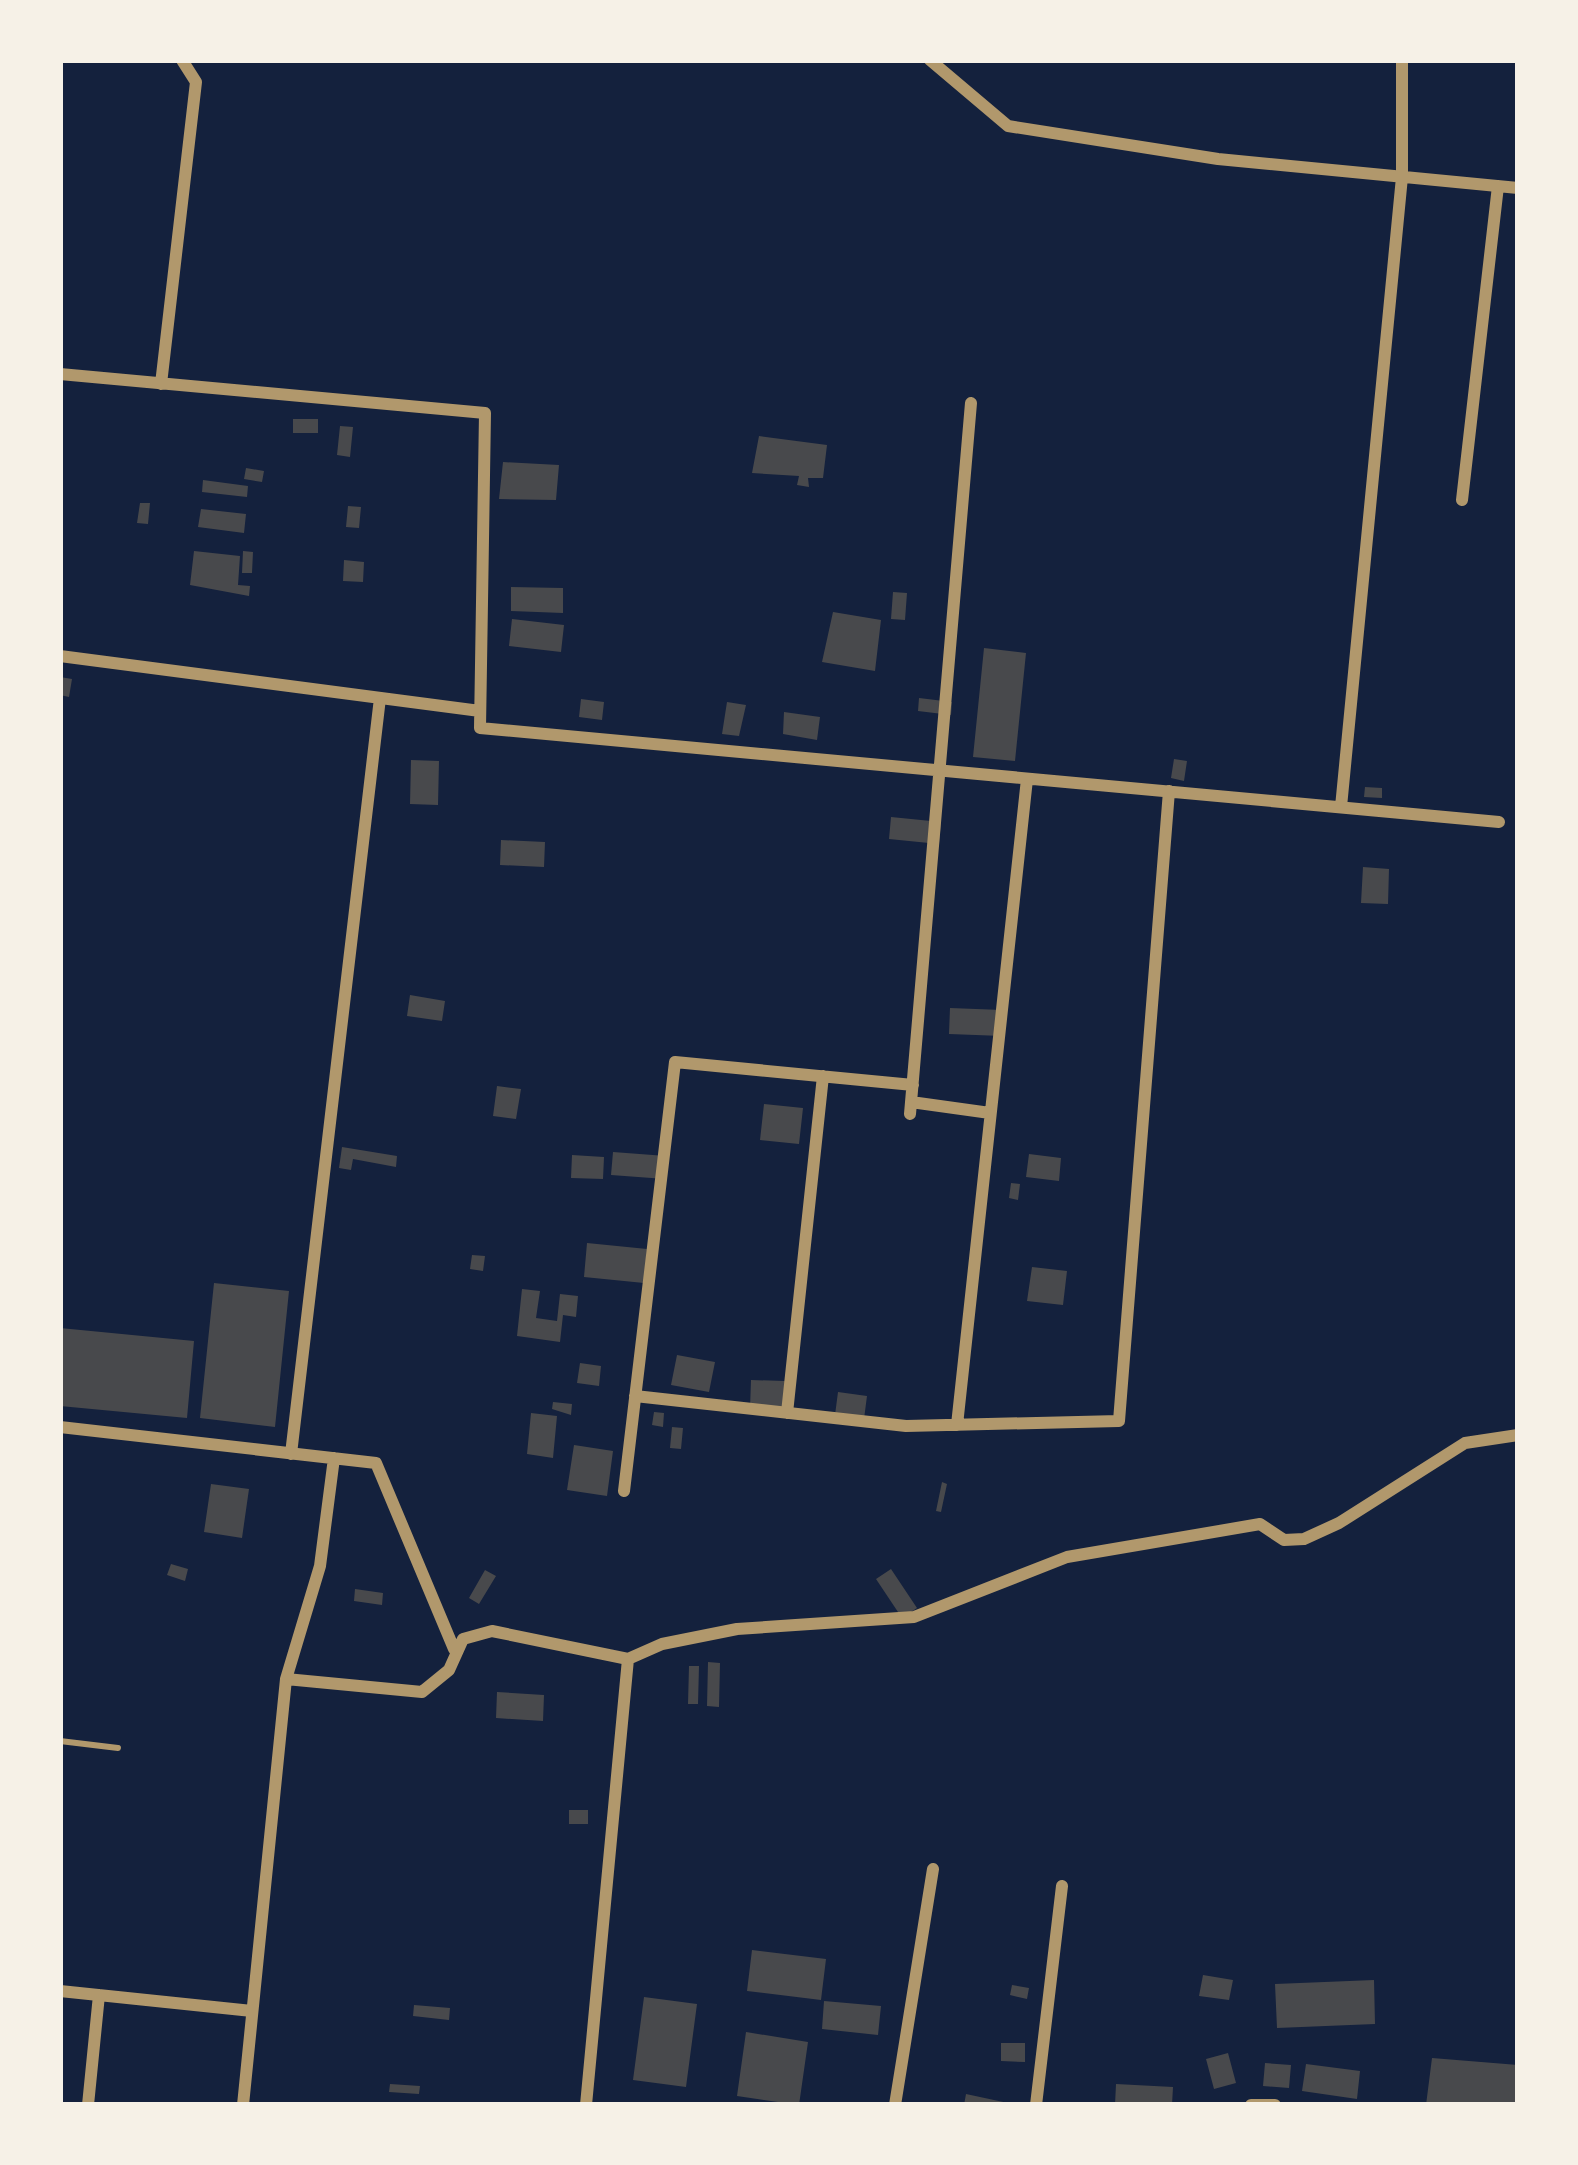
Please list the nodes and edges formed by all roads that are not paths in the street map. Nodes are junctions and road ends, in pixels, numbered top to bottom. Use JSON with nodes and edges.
{"nodes":[{"id":1,"x":182,"y":60,"type":"edge"},
{"id":2,"x":930,"y":60,"type":"edge"},
{"id":3,"x":1402,"y":60,"type":"edge"},
{"id":4,"x":1402,"y":177,"type":"junction"},
{"id":5,"x":1498,"y":186,"type":"junction"},
{"id":6,"x":1518,"y":188,"type":"edge"},
{"id":7,"x":60,"y":374,"type":"edge"},
{"id":8,"x":161,"y":384,"type":"junction"},
{"id":9,"x":971,"y":403,"type":"dead end"},
{"id":10,"x":1462,"y":500,"type":"dead end"},
{"id":11,"x":60,"y":656,"type":"edge"},
{"id":12,"x":380,"y":698,"type":"junction"},
{"id":13,"x":481,"y":711,"type":"junction"},
{"id":14,"x":940,"y":770,"type":"junction"},
{"id":15,"x":1027,"y":779,"type":"junction"},
{"id":16,"x":1169,"y":791,"type":"junction"},
{"id":17,"x":1341,"y":807,"type":"junction"},
{"id":18,"x":1498,"y":822,"type":"dead end"},
{"id":19,"x":823,"y":1076,"type":"junction"},
{"id":20,"x":913,"y":1085,"type":"junction"},
{"id":21,"x":990,"y":1113,"type":"junction"},
{"id":22,"x":635,"y":1396,"type":"junction"},
{"id":23,"x":787,"y":1413,"type":"junction"},
{"id":24,"x":957,"y":1425,"type":"junction"},
{"id":25,"x":60,"y":1427,"type":"edge"},
{"id":26,"x":1518,"y":1435,"type":"edge"},
{"id":27,"x":291,"y":1454,"type":"junction"},
{"id":28,"x":334,"y":1458,"type":"junction"},
{"id":29,"x":624,"y":1492,"type":"dead end"},
{"id":30,"x":454,"y":1648,"type":"junction"},
{"id":31,"x":628,"y":1659,"type":"junction"},
{"id":32,"x":286,"y":1679,"type":"junction"},
{"id":33,"x":60,"y":1741,"type":"edge"},
{"id":34,"x":118,"y":1748,"type":"dead end"},
{"id":35,"x":933,"y":1869,"type":"dead end"},
{"id":36,"x":1062,"y":1886,"type":"dead end"},
{"id":37,"x":60,"y":1991,"type":"edge"},
{"id":38,"x":99,"y":1995,"type":"junction"},
{"id":39,"x":252,"y":2011,"type":"junction"},
{"id":40,"x":88,"y":2105,"type":"edge"},
{"id":41,"x":243,"y":2105,"type":"edge"},
{"id":42,"x":586,"y":2105,"type":"edge"},
{"id":43,"x":895,"y":2105,"type":"edge"},
{"id":44,"x":1036,"y":2105,"type":"edge"},
{"id":45,"x":1251,"y":2105,"type":"edge"},
{"id":46,"x":1275,"y":2105,"type":"edge"}],
"edges":[{"from":1,"to":8,"type":"street"},
{"from":2,"to":4,"type":"street"},
{"from":3,"to":4,"type":"street"},
{"from":4,"to":5,"type":"street"},
{"from":4,"to":17,"type":"street"},
{"from":5,"to":6,"type":"street"},
{"from":5,"to":10,"type":"street"},
{"from":7,"to":8,"type":"street"},
{"from":8,"to":13,"type":"street"},
{"from":9,"to":14,"type":"street"},
{"from":11,"to":12,"type":"street"},
{"from":12,"to":13,"type":"street"},
{"from":12,"to":27,"type":"street"},
{"from":13,"to":14,"type":"street"},
{"from":14,"to":15,"type":"street"},
{"from":14,"to":20,"type":"street"},
{"from":15,"to":16,"type":"street"},
{"from":15,"to":21,"type":"street"},
{"from":16,"to":17,"type":"street"},
{"from":16,"to":24,"type":"street"},
{"from":17,"to":18,"type":"street"},
{"from":19,"to":20,"type":"street"},
{"from":19,"to":22,"type":"street"},
{"from":19,"to":23,"type":"street"},
{"from":20,"to":21,"type":"street"},
{"from":21,"to":24,"type":"street"},
{"from":22,"to":23,"type":"street"},
{"from":22,"to":29,"type":"street"},
{"from":23,"to":24,"type":"street"},
{"from":25,"to":27,"type":"street"},
{"from":26,"to":31,"type":"street"},
{"from":27,"to":28,"type":"street"},
{"from":28,"to":30,"type":"street"},
{"from":28,"to":32,"type":"street"},
{"from":30,"to":31,"type":"street"},
{"from":30,"to":32,"type":"street"},
{"from":31,"to":42,"type":"street"},
{"from":32,"to":39,"type":"street"},
{"from":33,"to":34,"type":"lane"},
{"from":35,"to":43,"type":"street"},
{"from":36,"to":44,"type":"street"},
{"from":37,"to":38,"type":"street"},
{"from":38,"to":39,"type":"street"},
{"from":38,"to":40,"type":"street"},
{"from":39,"to":41,"type":"street"},
{"from":45,"to":46,"type":"street"}]}
